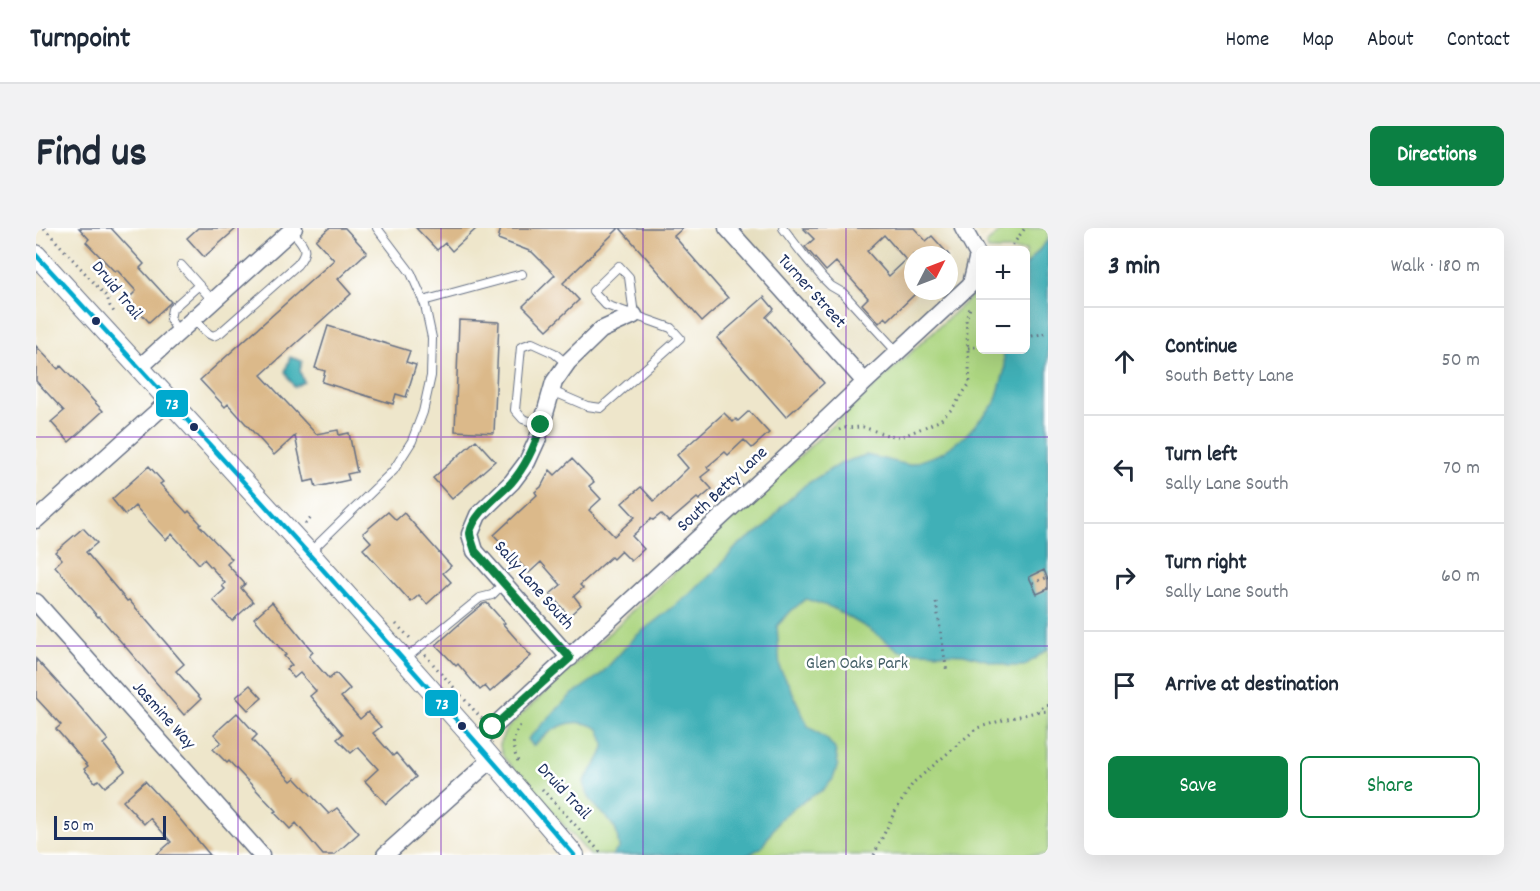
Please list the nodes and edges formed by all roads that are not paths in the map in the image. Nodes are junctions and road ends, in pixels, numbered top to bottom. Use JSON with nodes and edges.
{"nodes":[{"id":1,"x":377,"y":228,"type":"edge"},
{"id":2,"x":727,"y":228,"type":"edge"},
{"id":3,"x":783,"y":228,"type":"edge"},
{"id":4,"x":292,"y":229,"type":"edge"},
{"id":5,"x":966,"y":229,"type":"edge"},
{"id":6,"x":36,"y":255,"type":"edge"},
{"id":7,"x":181,"y":265,"type":"dead end"},
{"id":8,"x":522,"y":274,"type":"dead end"},
{"id":9,"x":199,"y":285,"type":"junction"},
{"id":10,"x":213,"y":301,"type":"junction"},
{"id":11,"x":423,"y":301,"type":"junction"},
{"id":12,"x":634,"y":315,"type":"junction"},
{"id":13,"x":194,"y":318,"type":"junction"},
{"id":14,"x":178,"y":332,"type":"junction"},
{"id":15,"x":897,"y":352,"type":"junction"},
{"id":16,"x":567,"y":364,"type":"junction"},
{"id":17,"x":139,"y":368,"type":"junction"},
{"id":18,"x":865,"y":382,"type":"junction"},
{"id":19,"x":552,"y":391,"type":"junction"},
{"id":20,"x":169,"y":401,"type":"junction"},
{"id":21,"x":541,"y":425,"type":"junction"},
{"id":22,"x":36,"y":520,"type":"edge"},
{"id":23,"x":309,"y":553,"type":"junction"},
{"id":24,"x":504,"y":584,"type":"junction"},
{"id":25,"x":36,"y":602,"type":"edge"},
{"id":26,"x":570,"y":658,"type":"junction"},
{"id":27,"x":404,"y":660,"type":"junction"},
{"id":28,"x":477,"y":742,"type":"junction"},
{"id":29,"x":492,"y":759,"type":"junction"},
{"id":30,"x":261,"y":855,"type":"edge"},
{"id":31,"x":385,"y":855,"type":"edge"},
{"id":32,"x":574,"y":855,"type":"edge"}],
"edges":[{"from":1,"to":11,"type":"lane"},
{"from":2,"to":18,"type":"street","name":"Turner Street"},
{"from":3,"to":15,"type":"lane"},
{"from":4,"to":10,"type":"street"},
{"from":4,"to":13,"type":"lane"},
{"from":5,"to":15,"type":"street","name":"South Betty Lane"},
{"from":6,"to":17,"type":"street"},
{"from":7,"to":9,"type":"lane"},
{"from":8,"to":11,"type":"lane"},
{"from":9,"to":10,"type":"lane"},
{"from":9,"to":14,"type":"lane"},
{"from":10,"to":13,"type":"street"},
{"from":11,"to":23,"type":"lane"},
{"from":12,"to":12,"type":"lane"},
{"from":12,"to":16,"type":"street","name":"Sally Lane South"},
{"from":12,"to":19,"type":"lane"},
{"from":13,"to":14,"type":"street"},
{"from":14,"to":17,"type":"street"},
{"from":15,"to":18,"type":"street","name":"South Betty Lane"},
{"from":16,"to":19,"type":"street","name":"Sally Lane South"},
{"from":16,"to":21,"type":"lane"},
{"from":17,"to":20,"type":"street"},
{"from":18,"to":26,"type":"street","name":"South Betty Lane"},
{"from":19,"to":21,"type":"street","name":"Sally Lane South"},
{"from":20,"to":22,"type":"street"},
{"from":20,"to":23,"type":"street"},
{"from":21,"to":24,"type":"street","name":"Sally Lane South"},
{"from":23,"to":27,"type":"street"},
{"from":24,"to":26,"type":"street","name":"Sally Lane South"},
{"from":24,"to":27,"type":"lane"},
{"from":25,"to":30,"type":"street","name":"Jasmine Way"},
{"from":26,"to":28,"type":"street","name":"South Betty Lane"},
{"from":27,"to":28,"type":"street"},
{"from":28,"to":29,"type":"street"},
{"from":29,"to":31,"type":"street"},
{"from":29,"to":32,"type":"street"}]}
